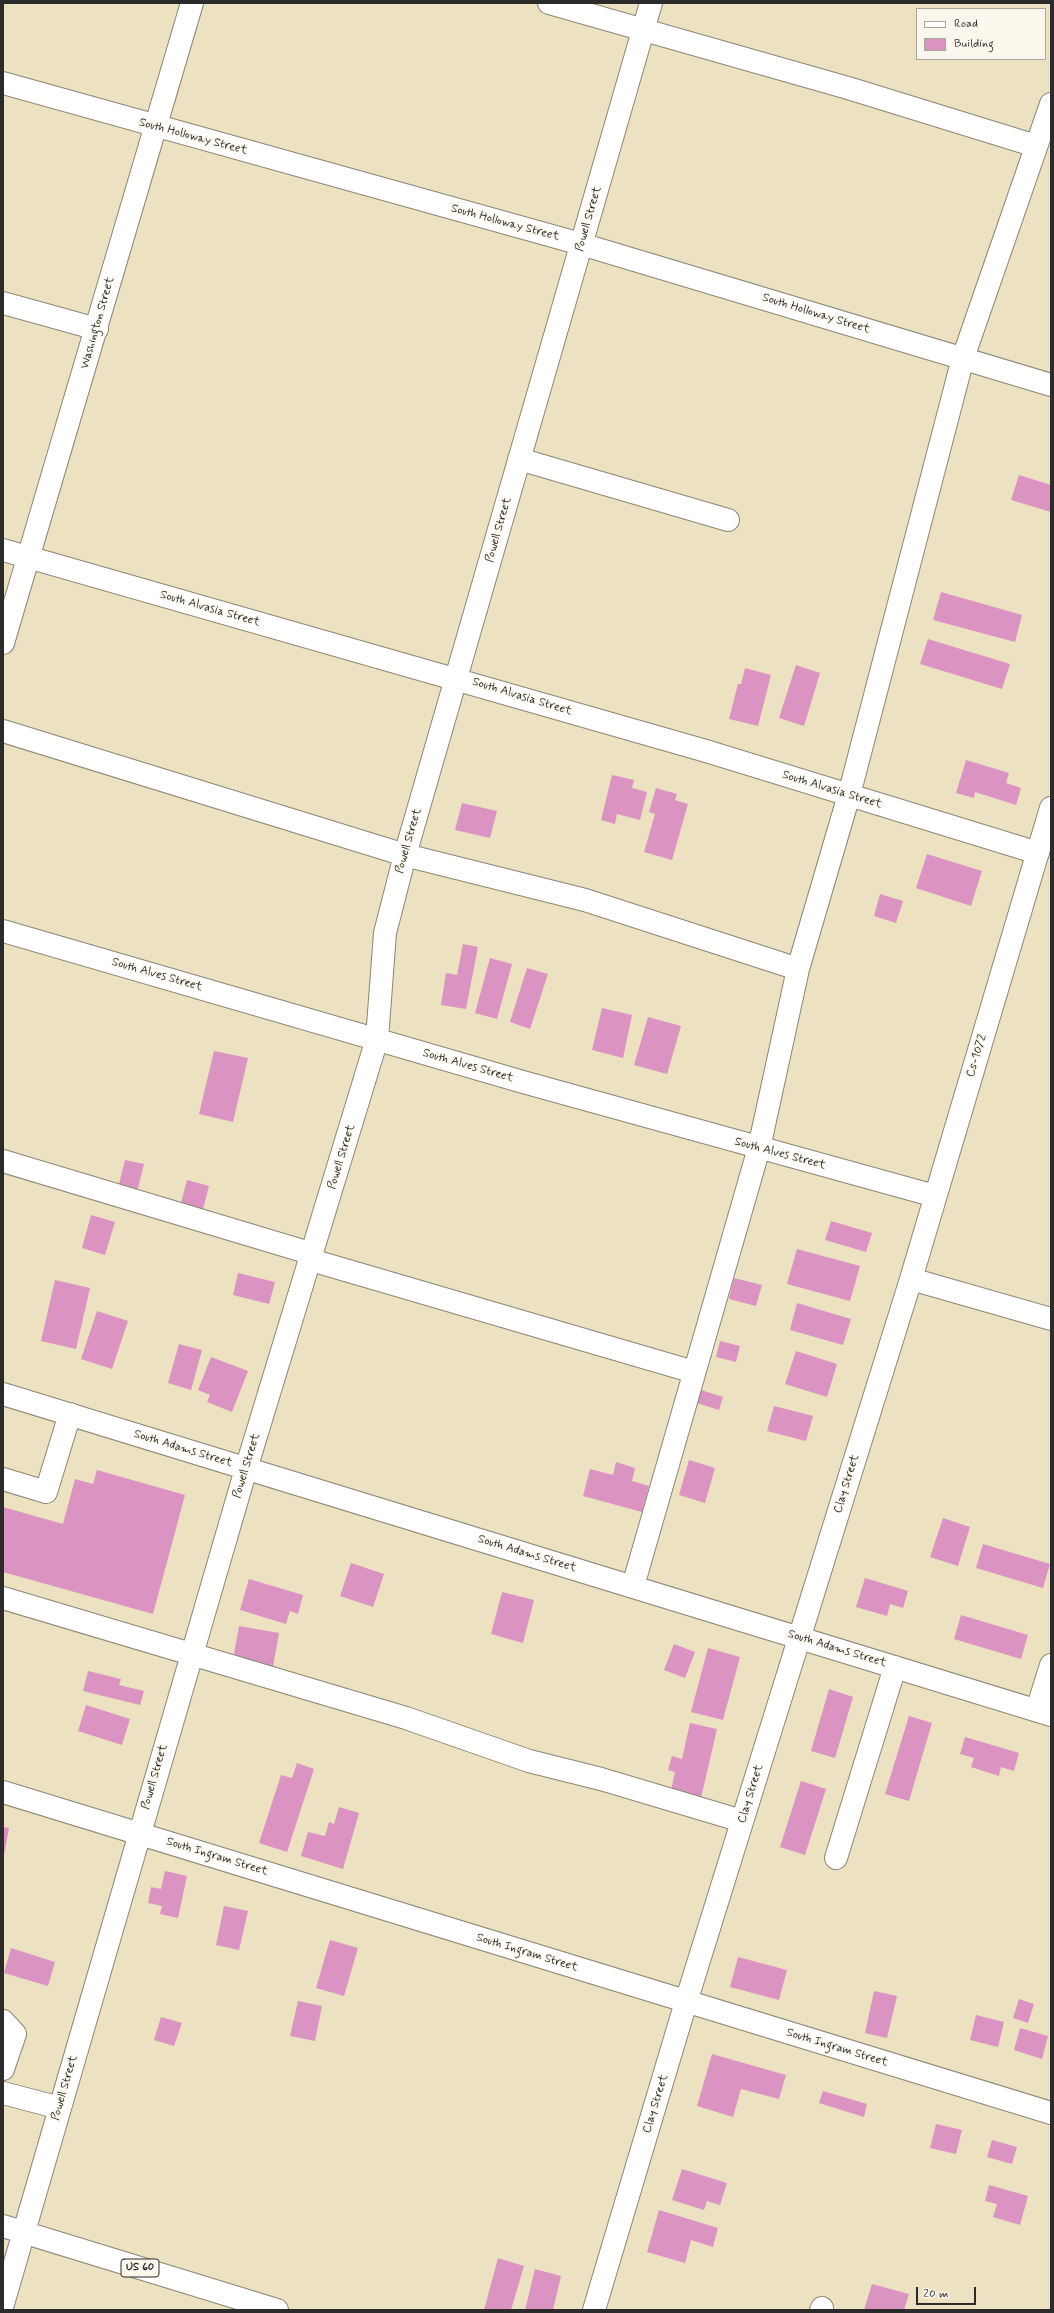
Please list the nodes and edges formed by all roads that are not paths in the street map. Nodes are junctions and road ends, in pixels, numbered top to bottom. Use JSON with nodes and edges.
{"nodes":[{"id":1,"x":192,"y":3,"type":"edge"},
{"id":2,"x":550,"y":3,"type":"edge"},
{"id":3,"x":650,"y":3,"type":"edge"},
{"id":4,"x":643,"y":30,"type":"junction"},
{"id":5,"x":3,"y":83,"type":"edge"},
{"id":6,"x":1051,"y":104,"type":"edge"},
{"id":7,"x":156,"y":127,"type":"junction"},
{"id":8,"x":1036,"y":146,"type":"junction"},
{"id":9,"x":581,"y":244,"type":"junction"},
{"id":10,"x":3,"y":303,"type":"edge"},
{"id":11,"x":97,"y":329,"type":"junction"},
{"id":12,"x":963,"y":358,"type":"junction"},
{"id":13,"x":1051,"y":385,"type":"edge"},
{"id":14,"x":520,"y":458,"type":"junction"},
{"id":15,"x":728,"y":520,"type":"dead end"},
{"id":16,"x":3,"y":550,"type":"edge"},
{"id":17,"x":29,"y":558,"type":"junction"},
{"id":18,"x":3,"y":643,"type":"edge"},
{"id":19,"x":456,"y":678,"type":"junction"},
{"id":20,"x":3,"y":731,"type":"edge"},
{"id":21,"x":848,"y":794,"type":"junction"},
{"id":22,"x":1051,"y":808,"type":"edge"},
{"id":23,"x":1044,"y":841,"type":"edge"},
{"id":24,"x":405,"y":855,"type":"junction"},
{"id":25,"x":3,"y":931,"type":"edge"},
{"id":26,"x":798,"y":969,"type":"junction"},
{"id":27,"x":377,"y":1039,"type":"junction"},
{"id":28,"x":759,"y":1148,"type":"junction"},
{"id":29,"x":3,"y":1161,"type":"edge"},
{"id":30,"x":935,"y":1196,"type":"junction"},
{"id":31,"x":312,"y":1257,"type":"junction"},
{"id":32,"x":911,"y":1278,"type":"junction"},
{"id":33,"x":1051,"y":1319,"type":"edge"},
{"id":34,"x":694,"y":1372,"type":"junction"},
{"id":35,"x":3,"y":1394,"type":"edge"},
{"id":36,"x":70,"y":1414,"type":"junction"},
{"id":37,"x":246,"y":1469,"type":"junction"},
{"id":38,"x":3,"y":1479,"type":"edge"},
{"id":39,"x":633,"y":1586,"type":"junction"},
{"id":40,"x":3,"y":1598,"type":"edge"},
{"id":41,"x":800,"y":1637,"type":"junction"},
{"id":42,"x":191,"y":1653,"type":"junction"},
{"id":43,"x":1051,"y":1665,"type":"edge"},
{"id":44,"x":895,"y":1666,"type":"junction"},
{"id":45,"x":1044,"y":1713,"type":"edge"},
{"id":46,"x":3,"y":1792,"type":"edge"},
{"id":47,"x":742,"y":1821,"type":"junction"},
{"id":48,"x":139,"y":1833,"type":"junction"},
{"id":49,"x":836,"y":1858,"type":"dead end"},
{"id":50,"x":686,"y":2002,"type":"junction"},
{"id":51,"x":3,"y":2021,"type":"edge"},
{"id":52,"x":3,"y":2069,"type":"edge"},
{"id":53,"x":3,"y":2093,"type":"edge"},
{"id":54,"x":60,"y":2108,"type":"junction"},
{"id":55,"x":1051,"y":2112,"type":"edge"},
{"id":56,"x":3,"y":2226,"type":"edge"},
{"id":57,"x":24,"y":2233,"type":"junction"},
{"id":58,"x":3,"y":2304,"type":"edge"},
{"id":59,"x":277,"y":2310,"type":"edge"},
{"id":60,"x":594,"y":2310,"type":"edge"}],
"edges":[{"from":1,"to":7,"type":"street","name":"Washington Street"},
{"from":2,"to":4,"type":"street"},
{"from":3,"to":4,"type":"street","name":"Powell Street"},
{"from":4,"to":8,"type":"street"},
{"from":4,"to":9,"type":"street","name":"Powell Street"},
{"from":5,"to":7,"type":"street","name":"South Holloway Street"},
{"from":6,"to":8,"type":"street"},
{"from":7,"to":9,"type":"street","name":"South Holloway Street"},
{"from":7,"to":11,"type":"street","name":"Washington Street"},
{"from":8,"to":12,"type":"street"},
{"from":9,"to":12,"type":"street","name":"South Holloway Street"},
{"from":9,"to":14,"type":"street","name":"Powell Street"},
{"from":10,"to":11,"type":"street"},
{"from":11,"to":17,"type":"street","name":"Washington Street"},
{"from":12,"to":13,"type":"street","name":"South Holloway Street"},
{"from":12,"to":21,"type":"street"},
{"from":14,"to":15,"type":"street"},
{"from":14,"to":19,"type":"street","name":"Powell Street"},
{"from":16,"to":17,"type":"street","name":"South Alvasia Street"},
{"from":17,"to":18,"type":"street","name":"Washington Street"},
{"from":17,"to":19,"type":"street","name":"South Alvasia Street"},
{"from":19,"to":21,"type":"street","name":"South Alvasia Street"},
{"from":19,"to":24,"type":"street","name":"Powell Street"},
{"from":20,"to":24,"type":"street"},
{"from":21,"to":23,"type":"street","name":"South Alvasia Street"},
{"from":21,"to":26,"type":"street"},
{"from":22,"to":23,"type":"street"},
{"from":23,"to":30,"type":"street","name":"Cs-1072"},
{"from":24,"to":26,"type":"street"},
{"from":24,"to":27,"type":"street","name":"Powell Street"},
{"from":25,"to":27,"type":"street","name":"South Alves Street"},
{"from":26,"to":28,"type":"street"},
{"from":27,"to":28,"type":"street","name":"South Alves Street"},
{"from":27,"to":31,"type":"street","name":"Powell Street"},
{"from":28,"to":30,"type":"street","name":"South Alves Street"},
{"from":28,"to":34,"type":"street"},
{"from":29,"to":31,"type":"street"},
{"from":30,"to":32,"type":"street","name":"Cs-1072"},
{"from":31,"to":34,"type":"street"},
{"from":31,"to":37,"type":"street","name":"Powell Street"},
{"from":32,"to":33,"type":"street"},
{"from":32,"to":41,"type":"street","name":"Clay Street"},
{"from":34,"to":39,"type":"street"},
{"from":35,"to":36,"type":"street","name":"South Adams Street"},
{"from":36,"to":37,"type":"street","name":"South Adams Street"},
{"from":36,"to":38,"type":"street"},
{"from":37,"to":39,"type":"street","name":"South Adams Street"},
{"from":37,"to":42,"type":"street","name":"Powell Street"},
{"from":39,"to":41,"type":"street","name":"South Adams Street"},
{"from":40,"to":42,"type":"street"},
{"from":41,"to":44,"type":"street","name":"South Adams Street"},
{"from":41,"to":47,"type":"street","name":"Clay Street"},
{"from":42,"to":47,"type":"street"},
{"from":42,"to":48,"type":"street","name":"Powell Street"},
{"from":43,"to":45,"type":"street"},
{"from":44,"to":45,"type":"street","name":"South Adams Street"},
{"from":44,"to":49,"type":"street"},
{"from":46,"to":48,"type":"street","name":"South Ingram Street"},
{"from":47,"to":50,"type":"street","name":"Clay Street"},
{"from":48,"to":50,"type":"street","name":"South Ingram Street"},
{"from":48,"to":54,"type":"street","name":"Powell Street"},
{"from":50,"to":55,"type":"street","name":"South Ingram Street"},
{"from":50,"to":60,"type":"street","name":"Clay Street"},
{"from":51,"to":52,"type":"street"},
{"from":53,"to":54,"type":"street"},
{"from":54,"to":57,"type":"street","name":"Powell Street"},
{"from":56,"to":57,"type":"street","number":"US 60"},
{"from":57,"to":58,"type":"street","name":"Powell Street"},
{"from":57,"to":59,"type":"street","number":"US 60"}]}
